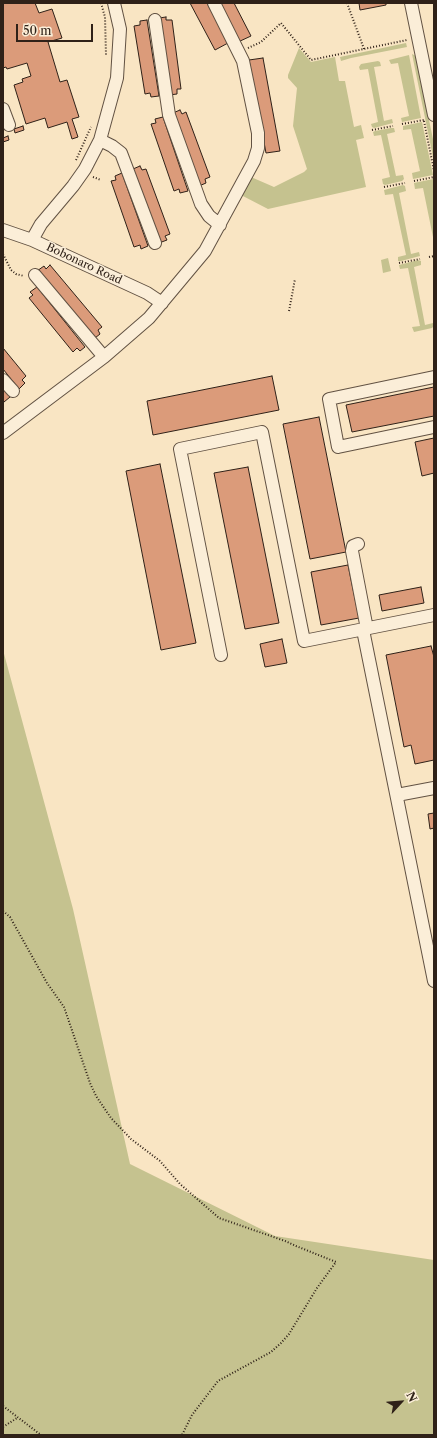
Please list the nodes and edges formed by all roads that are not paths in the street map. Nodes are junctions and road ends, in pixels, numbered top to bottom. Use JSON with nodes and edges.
{"nodes":[{"id":1,"x":114,"y":3,"type":"edge"},
{"id":2,"x":214,"y":3,"type":"edge"},
{"id":3,"x":411,"y":3,"type":"edge"},
{"id":4,"x":155,"y":20,"type":"dead end"},
{"id":5,"x":3,"y":109,"type":"edge"},
{"id":6,"x":429,"y":117,"type":"edge"},
{"id":7,"x":8,"y":125,"type":"dead end"},
{"id":8,"x":100,"y":140,"type":"junction"},
{"id":9,"x":220,"y":225,"type":"junction"},
{"id":10,"x":3,"y":230,"type":"edge"},
{"id":11,"x":32,"y":240,"type":"junction"},
{"id":12,"x":155,"y":243,"type":"dead end"},
{"id":13,"x":35,"y":275,"type":"dead end"},
{"id":14,"x":162,"y":303,"type":"junction"},
{"id":15,"x":104,"y":357,"type":"junction"},
{"id":16,"x":434,"y":378,"type":"edge"},
{"id":17,"x":3,"y":380,"type":"edge"},
{"id":18,"x":12,"y":391,"type":"dead end"},
{"id":19,"x":434,"y":426,"type":"edge"},
{"id":20,"x":3,"y":433,"type":"edge"},
{"id":21,"x":358,"y":544,"type":"dead end"},
{"id":22,"x":434,"y":615,"type":"edge"},
{"id":23,"x":365,"y":629,"type":"junction"},
{"id":24,"x":221,"y":655,"type":"dead end"},
{"id":25,"x":434,"y":788,"type":"edge"},
{"id":26,"x":397,"y":795,"type":"junction"},
{"id":27,"x":434,"y":981,"type":"edge"}],
"edges":[{"from":1,"to":8,"type":"lane"},
{"from":2,"to":9,"type":"lane"},
{"from":3,"to":6,"type":"lane"},
{"from":4,"to":9,"type":"lane"},
{"from":5,"to":7,"type":"lane"},
{"from":8,"to":11,"type":"lane"},
{"from":8,"to":12,"type":"lane"},
{"from":9,"to":14,"type":"lane"},
{"from":10,"to":11,"type":"lane","name":"Bobonaro Road"},
{"from":11,"to":14,"type":"lane","name":"Bobonaro Road"},
{"from":13,"to":15,"type":"lane"},
{"from":14,"to":15,"type":"lane"},
{"from":15,"to":20,"type":"lane"},
{"from":16,"to":19,"type":"lane"},
{"from":17,"to":18,"type":"lane"},
{"from":21,"to":23,"type":"lane"},
{"from":22,"to":23,"type":"lane"},
{"from":23,"to":24,"type":"lane"},
{"from":23,"to":26,"type":"lane"},
{"from":25,"to":26,"type":"lane"},
{"from":26,"to":27,"type":"lane"}]}
